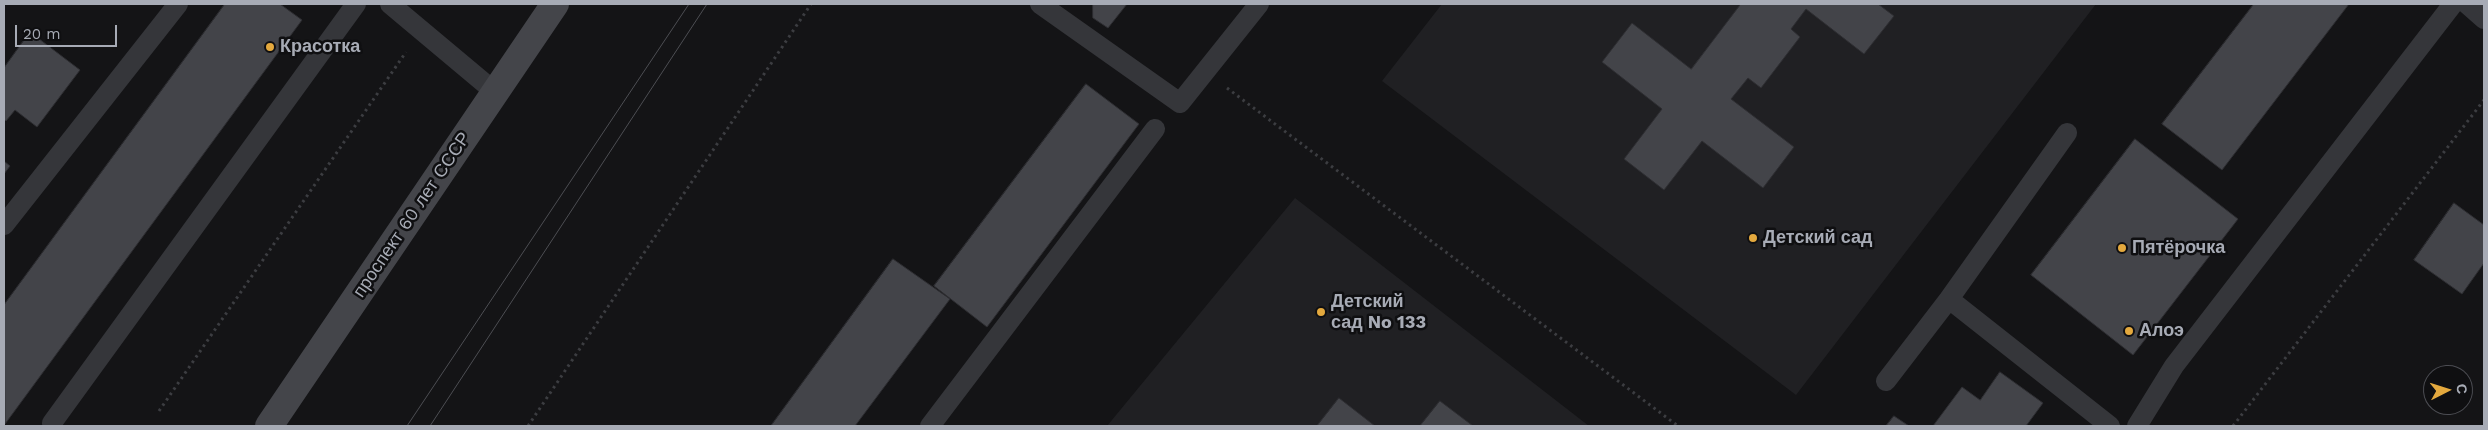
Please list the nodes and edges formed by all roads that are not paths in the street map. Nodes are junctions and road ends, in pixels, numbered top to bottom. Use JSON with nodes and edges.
{"nodes":[{"id":1,"x":178,"y":4,"type":"edge"},
{"id":2,"x":356,"y":4,"type":"edge"},
{"id":3,"x":390,"y":4,"type":"edge"},
{"id":4,"x":555,"y":4,"type":"edge"},
{"id":5,"x":1040,"y":4,"type":"edge"},
{"id":6,"x":1258,"y":4,"type":"edge"},
{"id":7,"x":2453,"y":4,"type":"edge"},
{"id":8,"x":2467,"y":4,"type":"edge"},
{"id":9,"x":2484,"y":19,"type":"edge"},
{"id":10,"x":495,"y":92,"type":"junction"},
{"id":11,"x":1155,"y":128,"type":"dead end"},
{"id":12,"x":2068,"y":133,"type":"dead end"},
{"id":13,"x":4,"y":225,"type":"edge"},
{"id":14,"x":1949,"y":299,"type":"junction"},
{"id":15,"x":1886,"y":382,"type":"dead end"},
{"id":16,"x":52,"y":423,"type":"dead end"},
{"id":17,"x":269,"y":426,"type":"edge"},
{"id":18,"x":930,"y":426,"type":"edge"},
{"id":19,"x":2110,"y":426,"type":"edge"},
{"id":20,"x":2137,"y":426,"type":"edge"}],
"edges":[{"from":1,"to":13,"type":"lane"},
{"from":2,"to":16,"type":"lane"},
{"from":3,"to":10,"type":"lane"},
{"from":4,"to":10,"type":"main road","name":"проспект 60 лет СССР"},
{"from":5,"to":6,"type":"lane"},
{"from":7,"to":20,"type":"lane"},
{"from":8,"to":9,"type":"lane"},
{"from":10,"to":17,"type":"main road","name":"проспект 60 лет СССР"},
{"from":11,"to":18,"type":"lane"},
{"from":12,"to":14,"type":"lane"},
{"from":14,"to":15,"type":"lane"},
{"from":14,"to":19,"type":"lane"}]}
